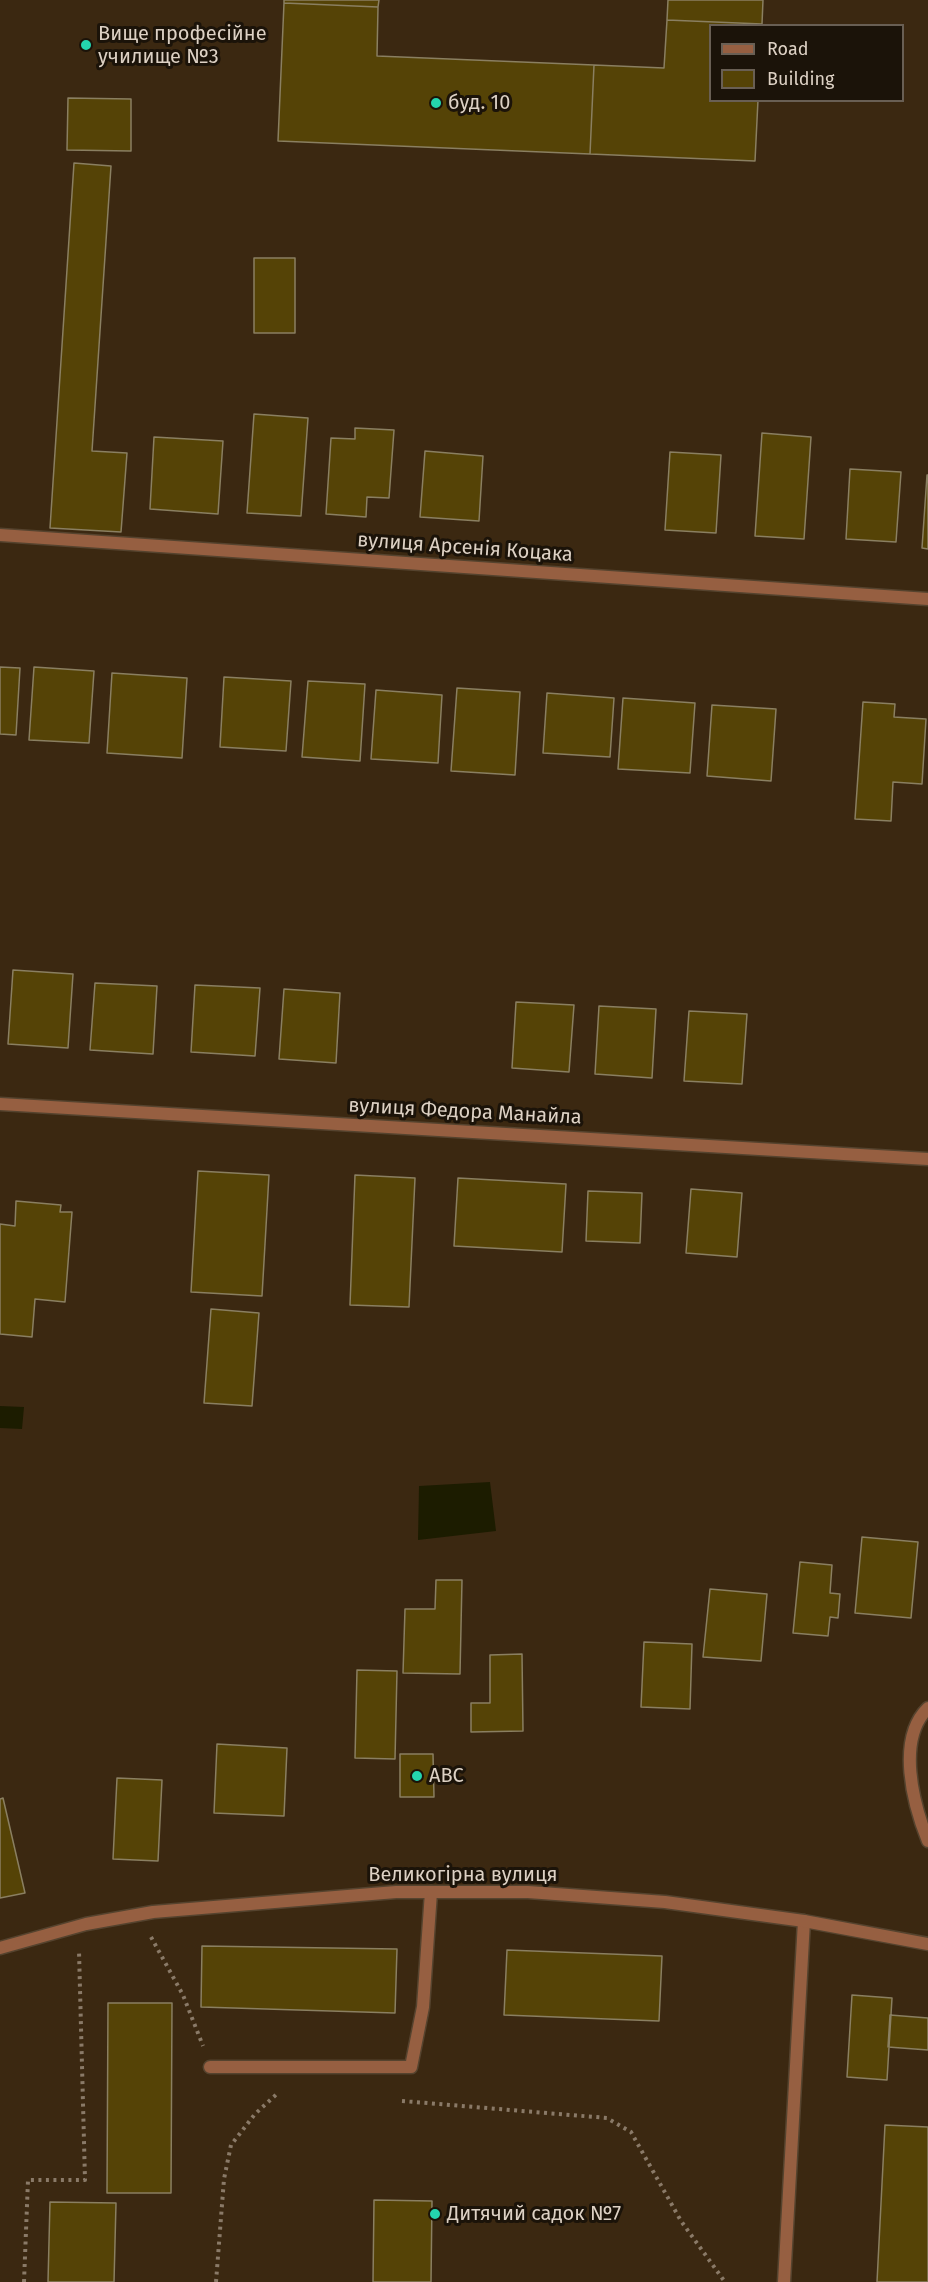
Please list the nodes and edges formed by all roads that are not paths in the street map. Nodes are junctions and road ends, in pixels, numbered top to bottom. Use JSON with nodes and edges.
{"nodes":[{"id":1,"x":0,"y":535,"type":"edge"},
{"id":2,"x":928,"y":599,"type":"edge"},
{"id":3,"x":0,"y":1104,"type":"edge"},
{"id":4,"x":928,"y":1159,"type":"edge"},
{"id":5,"x":928,"y":1708,"type":"edge"},
{"id":6,"x":928,"y":1841,"type":"edge"},
{"id":7,"x":431,"y":1892,"type":"junction"},
{"id":8,"x":804,"y":1921,"type":"junction"},
{"id":9,"x":928,"y":1944,"type":"edge"},
{"id":10,"x":0,"y":1948,"type":"edge"},
{"id":11,"x":210,"y":2067,"type":"road end"},
{"id":12,"x":784,"y":2282,"type":"edge"}],
"edges":[{"from":1,"to":2,"type":"street","name":"вулиця Арсенія Коцака"},
{"from":3,"to":4,"type":"street","name":"вулиця Федора Манайла"},
{"from":5,"to":6,"type":"street"},
{"from":7,"to":8,"type":"street","name":"Великогірна вулиця"},
{"from":7,"to":10,"type":"street","name":"Великогірна вулиця"},
{"from":7,"to":11,"type":"street"},
{"from":8,"to":9,"type":"street","name":"Великогірна вулиця"},
{"from":8,"to":12,"type":"street"}]}
